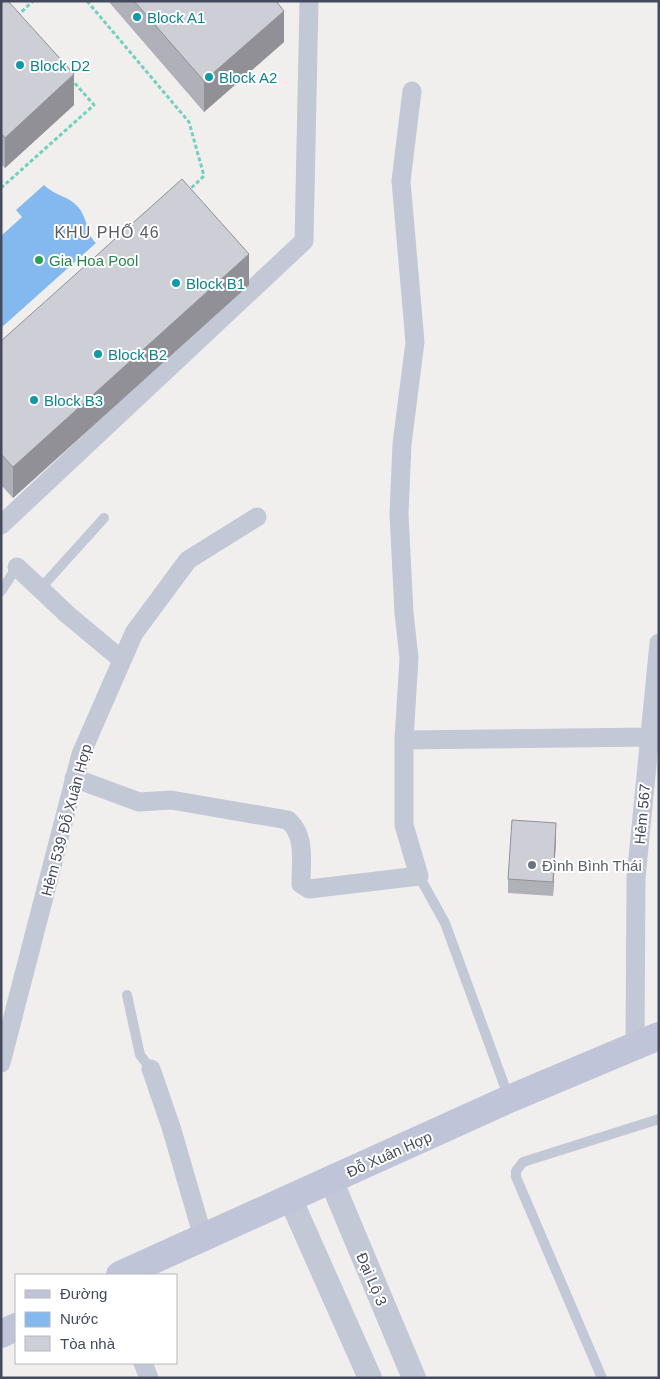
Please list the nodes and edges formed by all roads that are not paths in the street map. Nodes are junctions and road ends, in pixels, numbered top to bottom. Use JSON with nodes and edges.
{"nodes":[{"id":1,"x":308,"y":1,"type":"edge"},
{"id":2,"x":412,"y":91,"type":"dead end"},
{"id":3,"x":257,"y":517,"type":"dead end"},
{"id":4,"x":104,"y":518,"type":"dead end"},
{"id":5,"x":1,"y":524,"type":"edge"},
{"id":6,"x":17,"y":568,"type":"joint"},
{"id":7,"x":40,"y":589,"type":"junction"},
{"id":8,"x":1,"y":591,"type":"edge"},
{"id":9,"x":659,"y":643,"type":"edge"},
{"id":10,"x":122,"y":660,"type":"junction"},
{"id":11,"x":649,"y":737,"type":"junction"},
{"id":12,"x":404,"y":740,"type":"junction"},
{"id":13,"x":74,"y":778,"type":"junction"},
{"id":14,"x":419,"y":876,"type":"junction"},
{"id":15,"x":127,"y":995,"type":"dead end"},
{"id":16,"x":9,"y":1004,"type":"edge"},
{"id":17,"x":647,"y":1041,"type":"edge"},
{"id":18,"x":1,"y":1063,"type":"edge"},
{"id":19,"x":151,"y":1069,"type":"joint"},
{"id":20,"x":509,"y":1099,"type":"junction"},
{"id":21,"x":659,"y":1119,"type":"edge"},
{"id":22,"x":331,"y":1180,"type":"junction"},
{"id":23,"x":290,"y":1198,"type":"junction"},
{"id":24,"x":204,"y":1237,"type":"junction"},
{"id":25,"x":122,"y":1274,"type":"edge"},
{"id":26,"x":15,"y":1327,"type":"edge"},
{"id":27,"x":1,"y":1334,"type":"edge"},
{"id":28,"x":143,"y":1364,"type":"edge"},
{"id":29,"x":149,"y":1378,"type":"edge"},
{"id":30,"x":370,"y":1378,"type":"edge"},
{"id":31,"x":414,"y":1378,"type":"edge"},
{"id":32,"x":602,"y":1378,"type":"edge"}],
"edges":[{"from":1,"to":5,"type":"street"},
{"from":2,"to":12,"type":"street"},
{"from":3,"to":10,"type":"street","name":"Hẻm 539 Đỗ Xuân Hợp"},
{"from":4,"to":7,"type":"lane"},
{"from":6,"to":7,"type":"street"},
{"from":6,"to":8,"type":"lane"},
{"from":7,"to":10,"type":"street"},
{"from":9,"to":11,"type":"street","name":"Hẻm 567"},
{"from":10,"to":13,"type":"street","name":"Hẻm 539 Đỗ Xuân Hợp"},
{"from":11,"to":12,"type":"street"},
{"from":11,"to":17,"type":"street","name":"Hẻm 567"},
{"from":12,"to":14,"type":"street"},
{"from":13,"to":14,"type":"street"},
{"from":13,"to":16,"type":"street","name":"Hẻm 539 Đỗ Xuân Hợp"},
{"from":14,"to":20,"type":"lane"},
{"from":15,"to":19,"type":"lane"},
{"from":16,"to":18,"type":"street","name":"Hẻm 539 Đỗ Xuân Hợp"},
{"from":17,"to":20,"type":"main road","name":"Đỗ Xuân Hợp"},
{"from":19,"to":24,"type":"street"},
{"from":20,"to":22,"type":"main road","name":"Đỗ Xuân Hợp"},
{"from":21,"to":32,"type":"lane"},
{"from":22,"to":23,"type":"main road","name":"Đỗ Xuân Hợp"},
{"from":22,"to":31,"type":"street","name":"Đại Lộ 3"},
{"from":23,"to":24,"type":"main road","name":"Đỗ Xuân Hợp"},
{"from":23,"to":30,"type":"street"},
{"from":24,"to":25,"type":"main road","name":"Đỗ Xuân Hợp"},
{"from":26,"to":27,"type":"main road"},
{"from":28,"to":29,"type":"street"}]}
